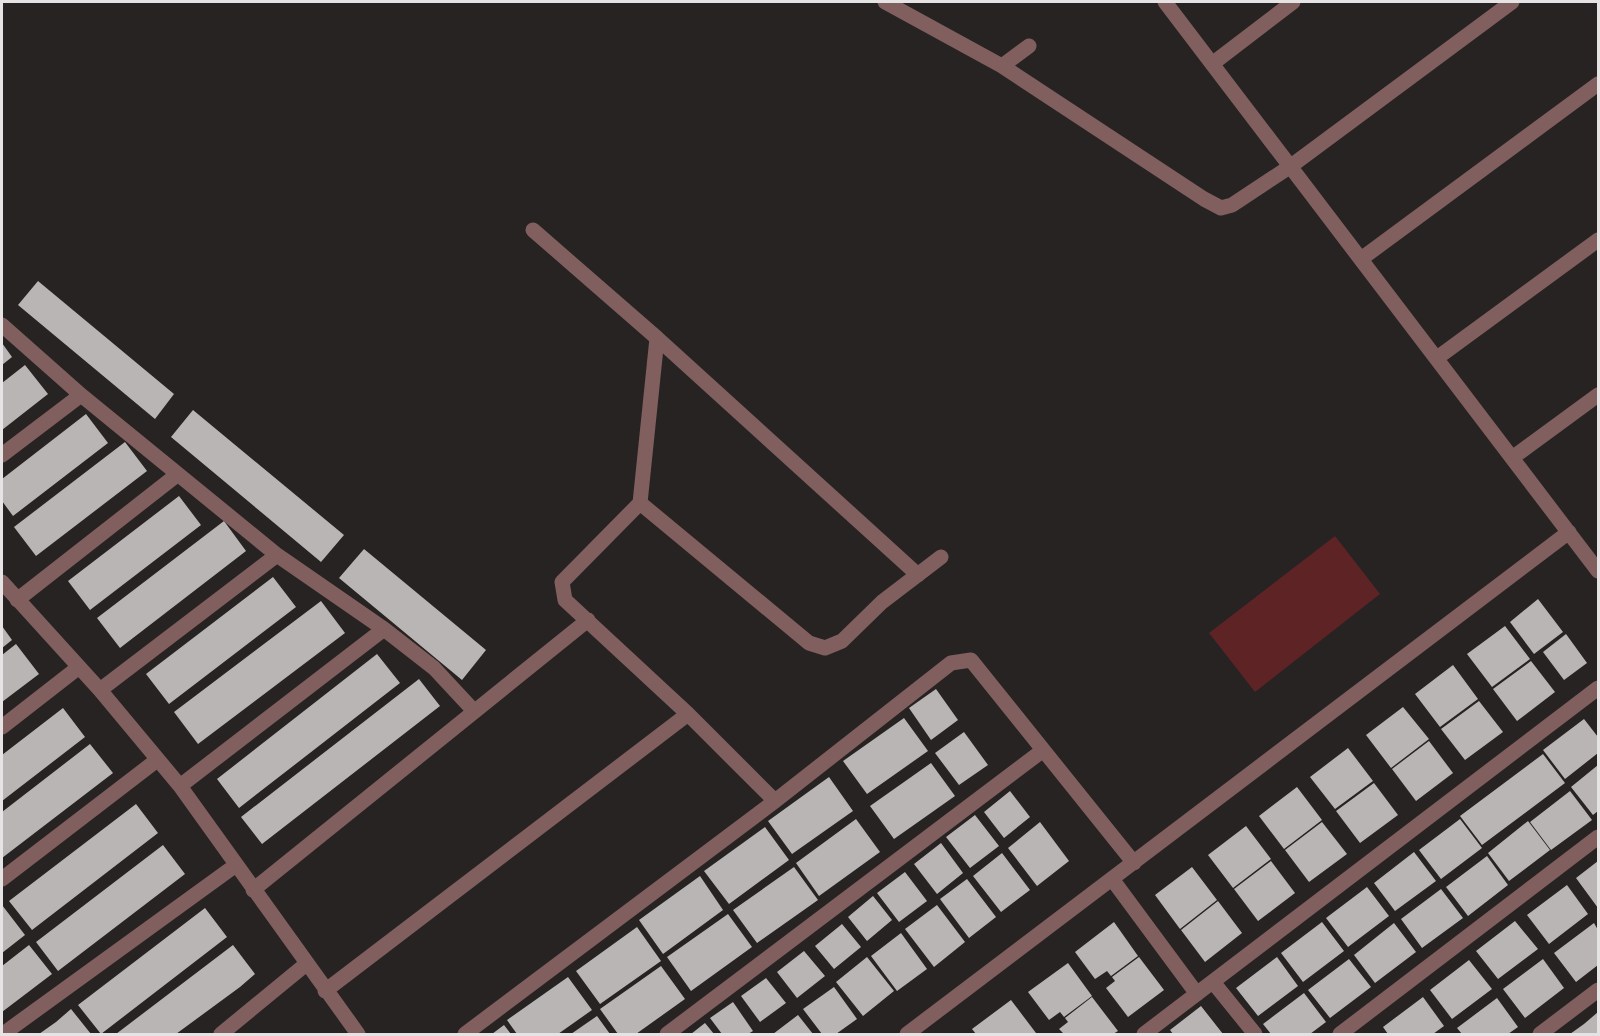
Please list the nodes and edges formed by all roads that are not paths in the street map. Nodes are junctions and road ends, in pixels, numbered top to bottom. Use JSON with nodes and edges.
{"nodes":[{"id":1,"x":889,"y":2,"type":"edge"},
{"id":2,"x":1165,"y":2,"type":"edge"},
{"id":3,"x":1293,"y":2,"type":"edge"},
{"id":4,"x":1512,"y":2,"type":"edge"},
{"id":5,"x":1029,"y":46,"type":"dead end"},
{"id":6,"x":1212,"y":64,"type":"junction"},
{"id":7,"x":1002,"y":66,"type":"junction"},
{"id":8,"x":1599,"y":84,"type":"edge"},
{"id":9,"x":1291,"y":166,"type":"junction"},
{"id":10,"x":533,"y":230,"type":"dead end"},
{"id":11,"x":1599,"y":240,"type":"edge"},
{"id":12,"x":1361,"y":259,"type":"junction"},
{"id":13,"x":2,"y":325,"type":"edge"},
{"id":14,"x":657,"y":338,"type":"junction"},
{"id":15,"x":1437,"y":358,"type":"junction"},
{"id":16,"x":81,"y":395,"type":"junction"},
{"id":17,"x":1599,"y":395,"type":"edge"},
{"id":18,"x":2,"y":455,"type":"edge"},
{"id":19,"x":1512,"y":458,"type":"junction"},
{"id":20,"x":178,"y":474,"type":"junction"},
{"id":21,"x":640,"y":502,"type":"junction"},
{"id":22,"x":1569,"y":532,"type":"junction"},
{"id":23,"x":277,"y":555,"type":"junction"},
{"id":24,"x":941,"y":557,"type":"dead end"},
{"id":25,"x":1599,"y":571,"type":"edge"},
{"id":26,"x":918,"y":575,"type":"junction"},
{"id":27,"x":2,"y":582,"type":"edge"},
{"id":28,"x":17,"y":600,"type":"junction"},
{"id":29,"x":588,"y":620,"type":"junction"},
{"id":30,"x":384,"y":629,"type":"junction"},
{"id":31,"x":79,"y":667,"type":"junction"},
{"id":32,"x":1599,"y":688,"type":"edge"},
{"id":33,"x":100,"y":690,"type":"junction"},
{"id":34,"x":474,"y":711,"type":"junction"},
{"id":35,"x":688,"y":714,"type":"junction"},
{"id":36,"x":2,"y":727,"type":"edge"},
{"id":37,"x":1042,"y":751,"type":"junction"},
{"id":38,"x":156,"y":760,"type":"junction"},
{"id":39,"x":180,"y":786,"type":"junction"},
{"id":40,"x":775,"y":801,"type":"junction"},
{"id":41,"x":1599,"y":837,"type":"edge"},
{"id":42,"x":1134,"y":863,"type":"junction"},
{"id":43,"x":236,"y":865,"type":"junction"},
{"id":44,"x":2,"y":879,"type":"edge"},
{"id":45,"x":1112,"y":879,"type":"junction"},
{"id":46,"x":253,"y":890,"type":"junction"},
{"id":47,"x":305,"y":965,"type":"junction"},
{"id":48,"x":1213,"y":982,"type":"junction"},
{"id":49,"x":1599,"y":990,"type":"edge"},
{"id":50,"x":325,"y":991,"type":"junction"},
{"id":51,"x":1197,"y":994,"type":"junction"},
{"id":52,"x":3,"y":1035,"type":"edge"},
{"id":53,"x":221,"y":1035,"type":"edge"},
{"id":54,"x":358,"y":1035,"type":"edge"},
{"id":55,"x":465,"y":1035,"type":"edge"},
{"id":56,"x":667,"y":1035,"type":"edge"},
{"id":57,"x":907,"y":1035,"type":"edge"},
{"id":58,"x":1144,"y":1035,"type":"edge"},
{"id":59,"x":1255,"y":1035,"type":"edge"},
{"id":60,"x":1340,"y":1035,"type":"edge"},
{"id":61,"x":1540,"y":1035,"type":"edge"}],
"edges":[{"from":1,"to":7,"type":"street"},
{"from":2,"to":6,"type":"street"},
{"from":3,"to":6,"type":"street"},
{"from":4,"to":9,"type":"street"},
{"from":5,"to":7,"type":"street"},
{"from":6,"to":9,"type":"street"},
{"from":7,"to":9,"type":"street"},
{"from":8,"to":12,"type":"street"},
{"from":9,"to":12,"type":"street"},
{"from":10,"to":14,"type":"street"},
{"from":11,"to":15,"type":"street"},
{"from":12,"to":15,"type":"street"},
{"from":13,"to":16,"type":"street"},
{"from":14,"to":21,"type":"street"},
{"from":14,"to":26,"type":"street"},
{"from":15,"to":19,"type":"street"},
{"from":16,"to":18,"type":"street"},
{"from":16,"to":20,"type":"street"},
{"from":17,"to":19,"type":"street"},
{"from":19,"to":22,"type":"street"},
{"from":20,"to":23,"type":"street"},
{"from":20,"to":28,"type":"street"},
{"from":21,"to":26,"type":"street"},
{"from":21,"to":29,"type":"street"},
{"from":22,"to":25,"type":"street"},
{"from":22,"to":42,"type":"street"},
{"from":23,"to":30,"type":"street"},
{"from":23,"to":33,"type":"street"},
{"from":24,"to":26,"type":"street"},
{"from":27,"to":28,"type":"street"},
{"from":28,"to":31,"type":"street"},
{"from":29,"to":34,"type":"street"},
{"from":29,"to":35,"type":"street"},
{"from":30,"to":34,"type":"street"},
{"from":30,"to":39,"type":"street"},
{"from":31,"to":33,"type":"street"},
{"from":31,"to":36,"type":"street"},
{"from":32,"to":48,"type":"street"},
{"from":33,"to":38,"type":"street"},
{"from":34,"to":46,"type":"street"},
{"from":35,"to":40,"type":"street"},
{"from":35,"to":50,"type":"street"},
{"from":37,"to":40,"type":"street"},
{"from":37,"to":42,"type":"street"},
{"from":37,"to":56,"type":"street"},
{"from":38,"to":39,"type":"street"},
{"from":38,"to":44,"type":"street"},
{"from":39,"to":43,"type":"street"},
{"from":40,"to":55,"type":"street"},
{"from":41,"to":60,"type":"street"},
{"from":42,"to":45,"type":"street"},
{"from":43,"to":46,"type":"street"},
{"from":43,"to":52,"type":"street"},
{"from":45,"to":51,"type":"street"},
{"from":45,"to":57,"type":"street"},
{"from":46,"to":47,"type":"street"},
{"from":47,"to":50,"type":"street"},
{"from":47,"to":53,"type":"street"},
{"from":48,"to":51,"type":"street"},
{"from":48,"to":59,"type":"street"},
{"from":49,"to":61,"type":"street"},
{"from":50,"to":54,"type":"street"},
{"from":51,"to":58,"type":"street"}]}
